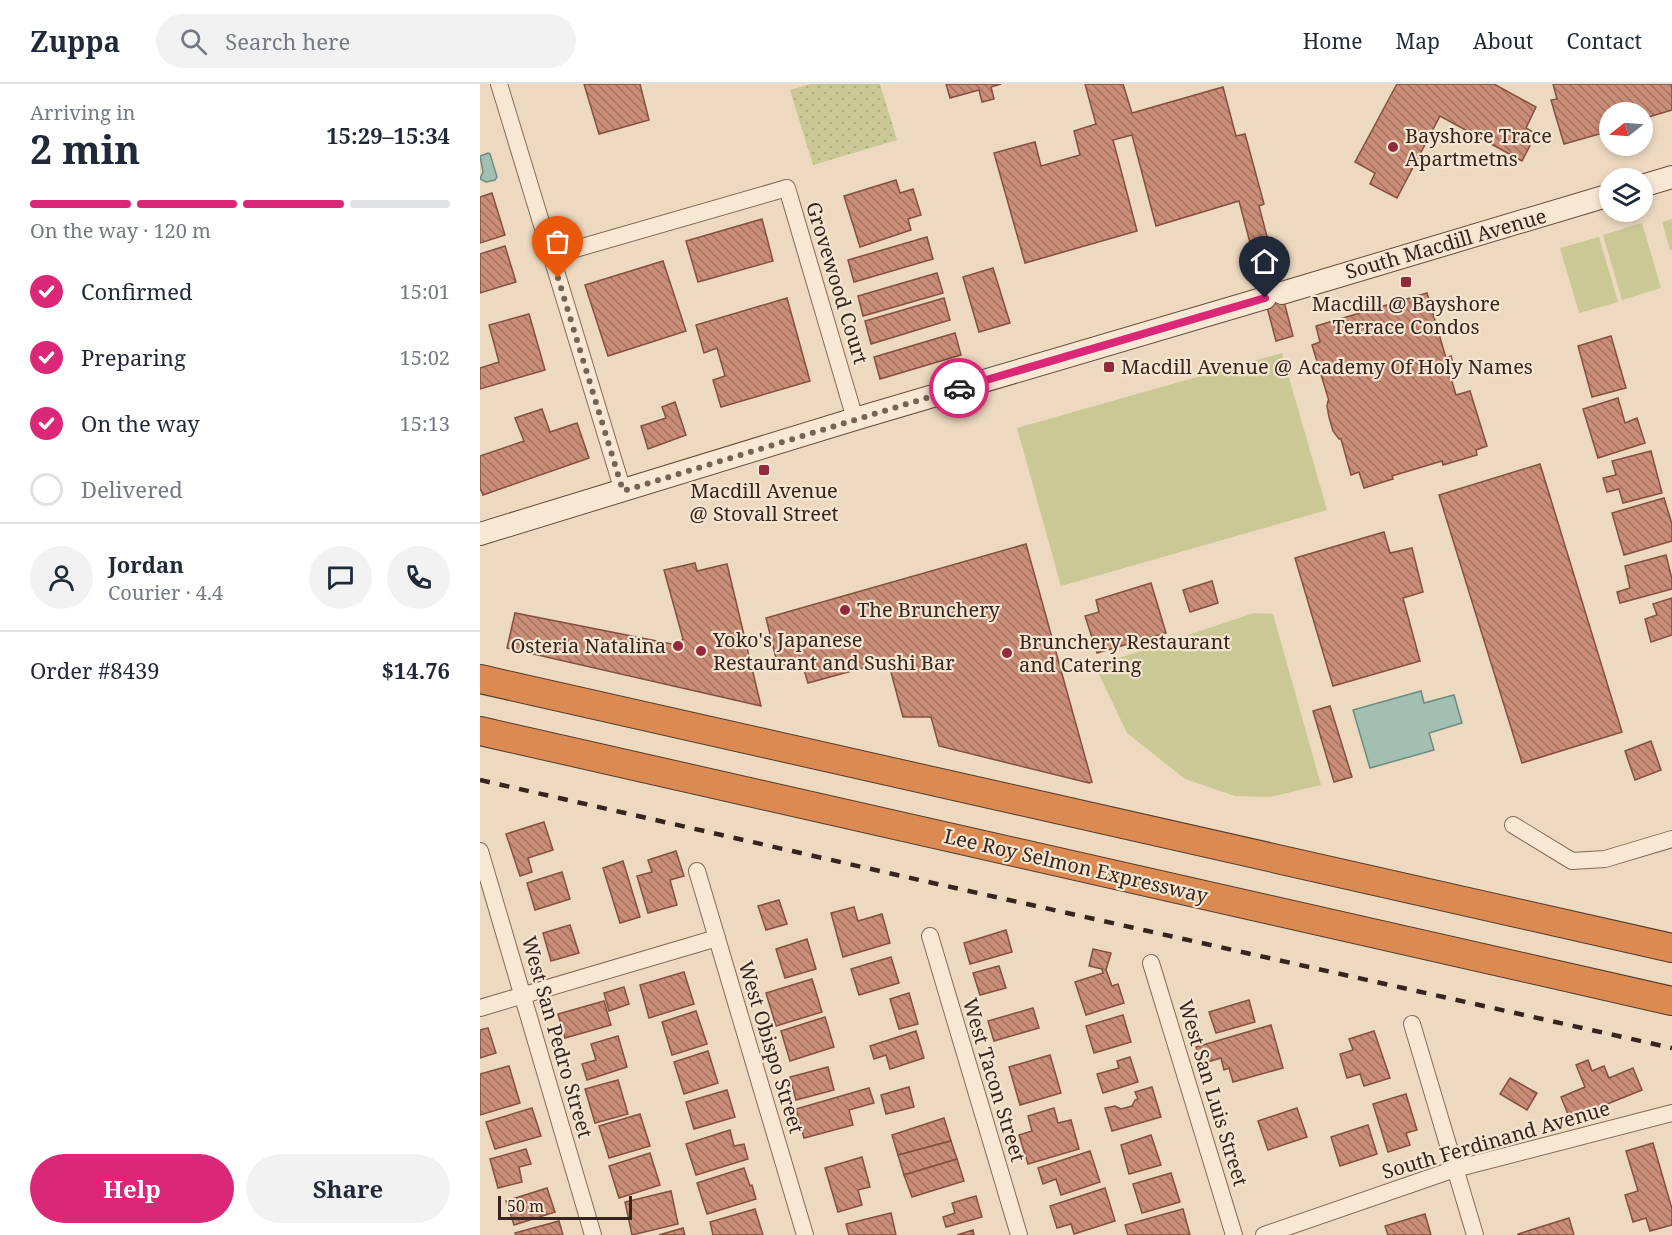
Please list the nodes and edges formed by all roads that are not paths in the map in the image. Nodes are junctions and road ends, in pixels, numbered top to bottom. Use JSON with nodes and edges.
{"nodes":[{"id":1,"x":499,"y":84,"type":"edge"},
{"id":2,"x":1672,"y":177,"type":"edge"},
{"id":3,"x":1653,"y":183,"type":"edge"},
{"id":4,"x":1599,"y":198,"type":"edge"},
{"id":5,"x":551,"y":256,"type":"junction"},
{"id":6,"x":855,"y":419,"type":"junction"},
{"id":7,"x":623,"y":491,"type":"junction"},
{"id":8,"x":480,"y":534,"type":"edge"},
{"id":9,"x":480,"y":679,"type":"edge"},
{"id":10,"x":480,"y":731,"type":"edge"},
{"id":11,"x":1513,"y":825,"type":"dead end"},
{"id":12,"x":1672,"y":838,"type":"edge"},
{"id":13,"x":480,"y":851,"type":"edge"},
{"id":14,"x":697,"y":871,"type":"dead end"},
{"id":15,"x":930,"y":936,"type":"dead end"},
{"id":16,"x":717,"y":938,"type":"junction"},
{"id":17,"x":1672,"y":948,"type":"edge"},
{"id":18,"x":1151,"y":963,"type":"dead end"},
{"id":19,"x":522,"y":995,"type":"junction"},
{"id":20,"x":1672,"y":1001,"type":"edge"},
{"id":21,"x":480,"y":1008,"type":"edge"},
{"id":22,"x":1412,"y":1024,"type":"dead end"},
{"id":23,"x":1672,"y":1113,"type":"edge"},
{"id":24,"x":1455,"y":1169,"type":"junction"},
{"id":25,"x":593,"y":1235,"type":"edge"},
{"id":26,"x":805,"y":1235,"type":"edge"},
{"id":27,"x":1019,"y":1235,"type":"edge"},
{"id":28,"x":1234,"y":1235,"type":"edge"},
{"id":29,"x":1264,"y":1235,"type":"edge"},
{"id":30,"x":1475,"y":1235,"type":"edge"}],
"edges":[{"from":1,"to":5,"type":"street"},
{"from":2,"to":3,"type":"street"},
{"from":4,"to":6,"type":"street","name":"South Macdill Avenue"},
{"from":5,"to":6,"type":"street","name":"Grovewood Court"},
{"from":5,"to":7,"type":"street"},
{"from":6,"to":7,"type":"street","name":"South Macdill Avenue"},
{"from":7,"to":8,"type":"street","name":"South Macdill Avenue"},
{"from":9,"to":17,"type":"highway"},
{"from":10,"to":20,"type":"highway","name":"Lee Roy Selmon Expressway"},
{"from":11,"to":12,"type":"street"},
{"from":13,"to":19,"type":"street","name":"West San Pedro Street"},
{"from":14,"to":16,"type":"street","name":"West Obispo Street"},
{"from":15,"to":27,"type":"street","name":"West Tacon Street"},
{"from":16,"to":19,"type":"street"},
{"from":16,"to":26,"type":"street","name":"West Obispo Street"},
{"from":18,"to":28,"type":"street","name":"West San Luis Street"},
{"from":19,"to":21,"type":"street"},
{"from":19,"to":25,"type":"street","name":"West San Pedro Street"},
{"from":22,"to":24,"type":"street"},
{"from":23,"to":24,"type":"street","name":"South Ferdinand Avenue"},
{"from":24,"to":29,"type":"street","name":"South Ferdinand Avenue"},
{"from":24,"to":30,"type":"street"}]}
